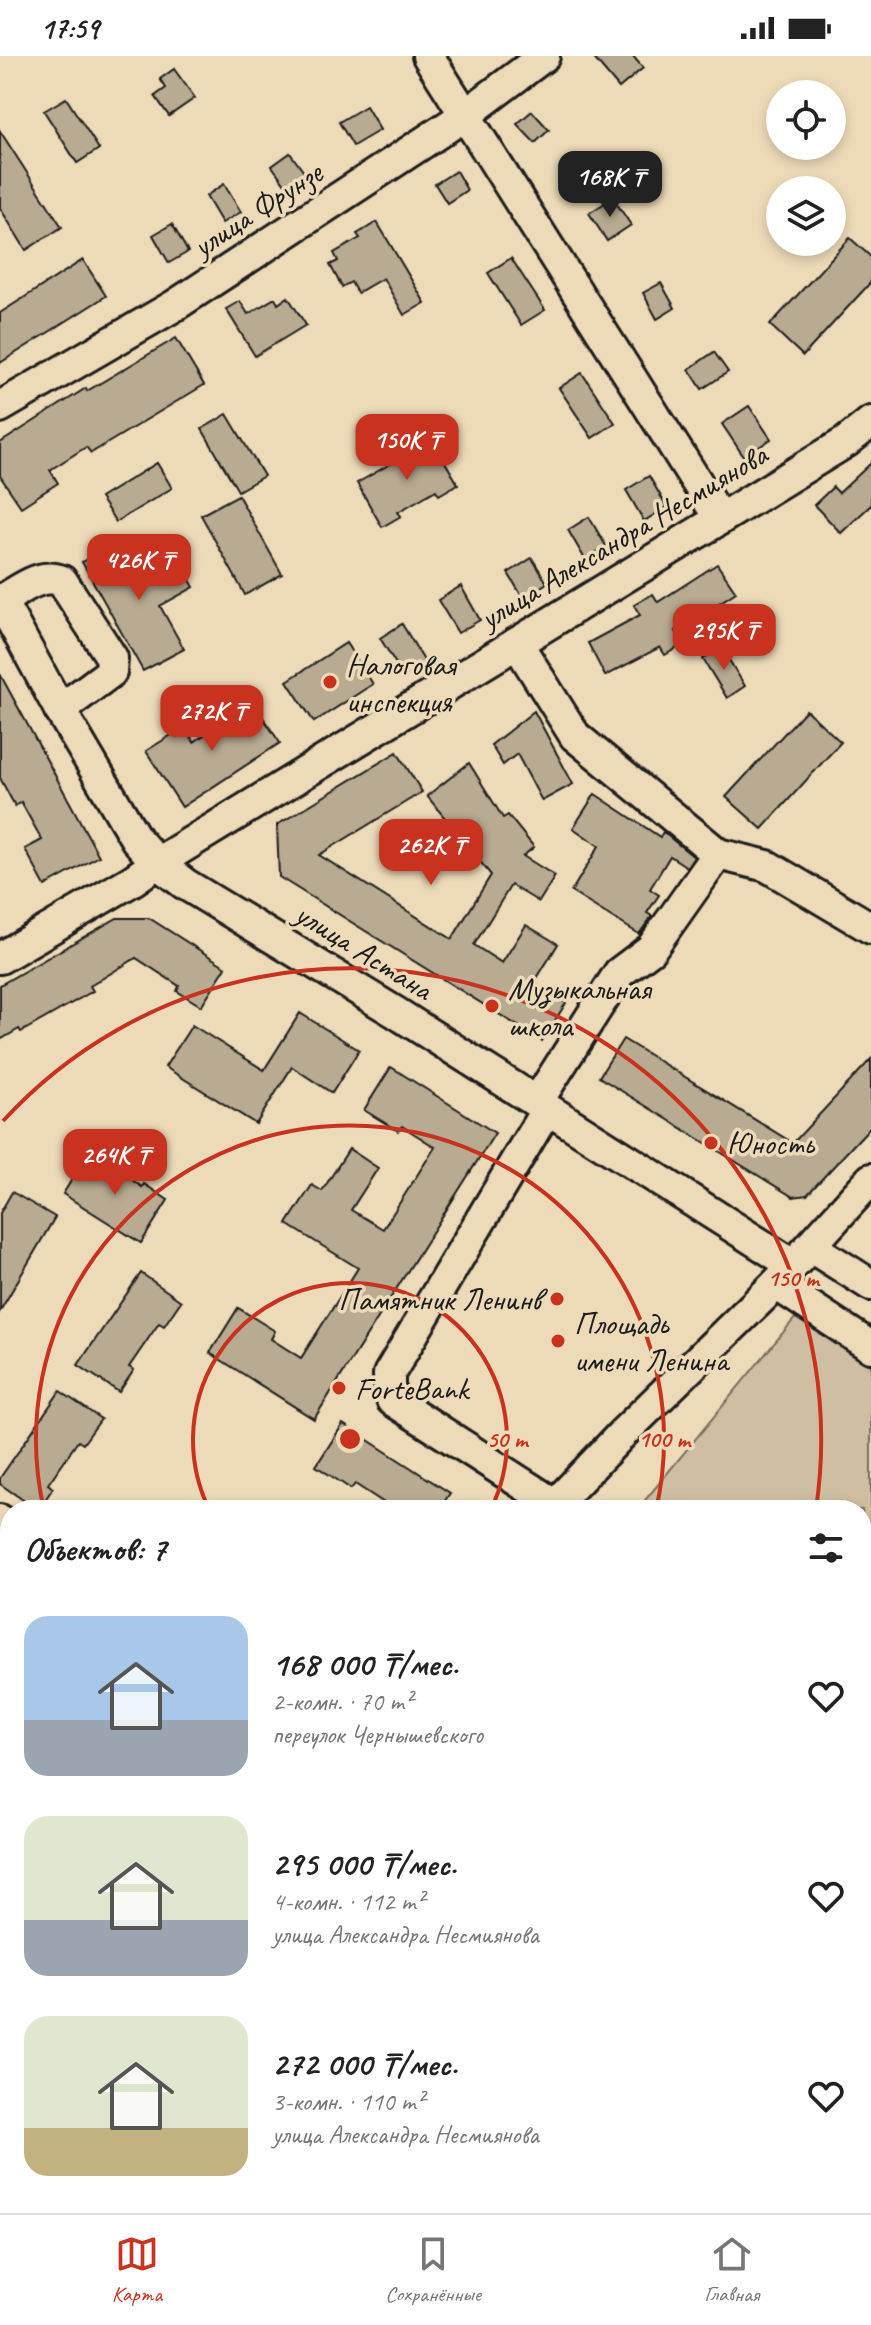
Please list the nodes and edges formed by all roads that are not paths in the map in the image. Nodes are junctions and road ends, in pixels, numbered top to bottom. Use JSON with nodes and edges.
{"nodes":[{"id":1,"x":428,"y":56,"type":"edge"},
{"id":2,"x":544,"y":56,"type":"edge"},
{"id":3,"x":464,"y":116,"type":"junction"},
{"id":4,"x":0,"y":407,"type":"edge"},
{"id":5,"x":871,"y":422,"type":"edge"},
{"id":6,"x":720,"y":519,"type":"junction"},
{"id":7,"x":0,"y":600,"type":"edge"},
{"id":8,"x":517,"y":643,"type":"junction"},
{"id":9,"x":60,"y":710,"type":"junction"},
{"id":10,"x":718,"y":854,"type":"junction"},
{"id":11,"x":157,"y":863,"type":"junction"},
{"id":12,"x":871,"y":928,"type":"edge"},
{"id":13,"x":0,"y":958,"type":"edge"},
{"id":14,"x":542,"y":1105,"type":"junction"},
{"id":15,"x":871,"y":1179,"type":"edge"},
{"id":16,"x":793,"y":1265,"type":"junction"},
{"id":17,"x":871,"y":1285,"type":"edge"},
{"id":18,"x":871,"y":1347,"type":"edge"},
{"id":19,"x":542,"y":1500,"type":"edge"},
{"id":20,"x":559,"y":1500,"type":"edge"}],
"edges":[{"from":1,"to":3,"type":"street"},
{"from":2,"to":3,"type":"street","name":"улица Фрунзе"},
{"from":3,"to":4,"type":"street","name":"улица Фрунзе"},
{"from":3,"to":6,"type":"street"},
{"from":5,"to":6,"type":"street","name":"улица Александра Несмиянова"},
{"from":6,"to":8,"type":"street","name":"улица Александра Несмиянова"},
{"from":7,"to":9,"type":"street","name":"улица Астана"},
{"from":7,"to":9,"type":"street"},
{"from":8,"to":10,"type":"street"},
{"from":8,"to":11,"type":"street","name":"улица Александра Несмиянова"},
{"from":9,"to":11,"type":"street","name":"улица Астана"},
{"from":10,"to":12,"type":"street"},
{"from":10,"to":14,"type":"street"},
{"from":11,"to":13,"type":"street","name":"улица Александра Несмиянова"},
{"from":11,"to":14,"type":"street","name":"улица Астана"},
{"from":14,"to":16,"type":"street","name":"улица Астана"},
{"from":14,"to":19,"type":"street"},
{"from":15,"to":16,"type":"street"},
{"from":16,"to":17,"type":"street","name":"улица Астана"},
{"from":16,"to":18,"type":"street","name":"улица Астана"},
{"from":16,"to":20,"type":"street"}]}
